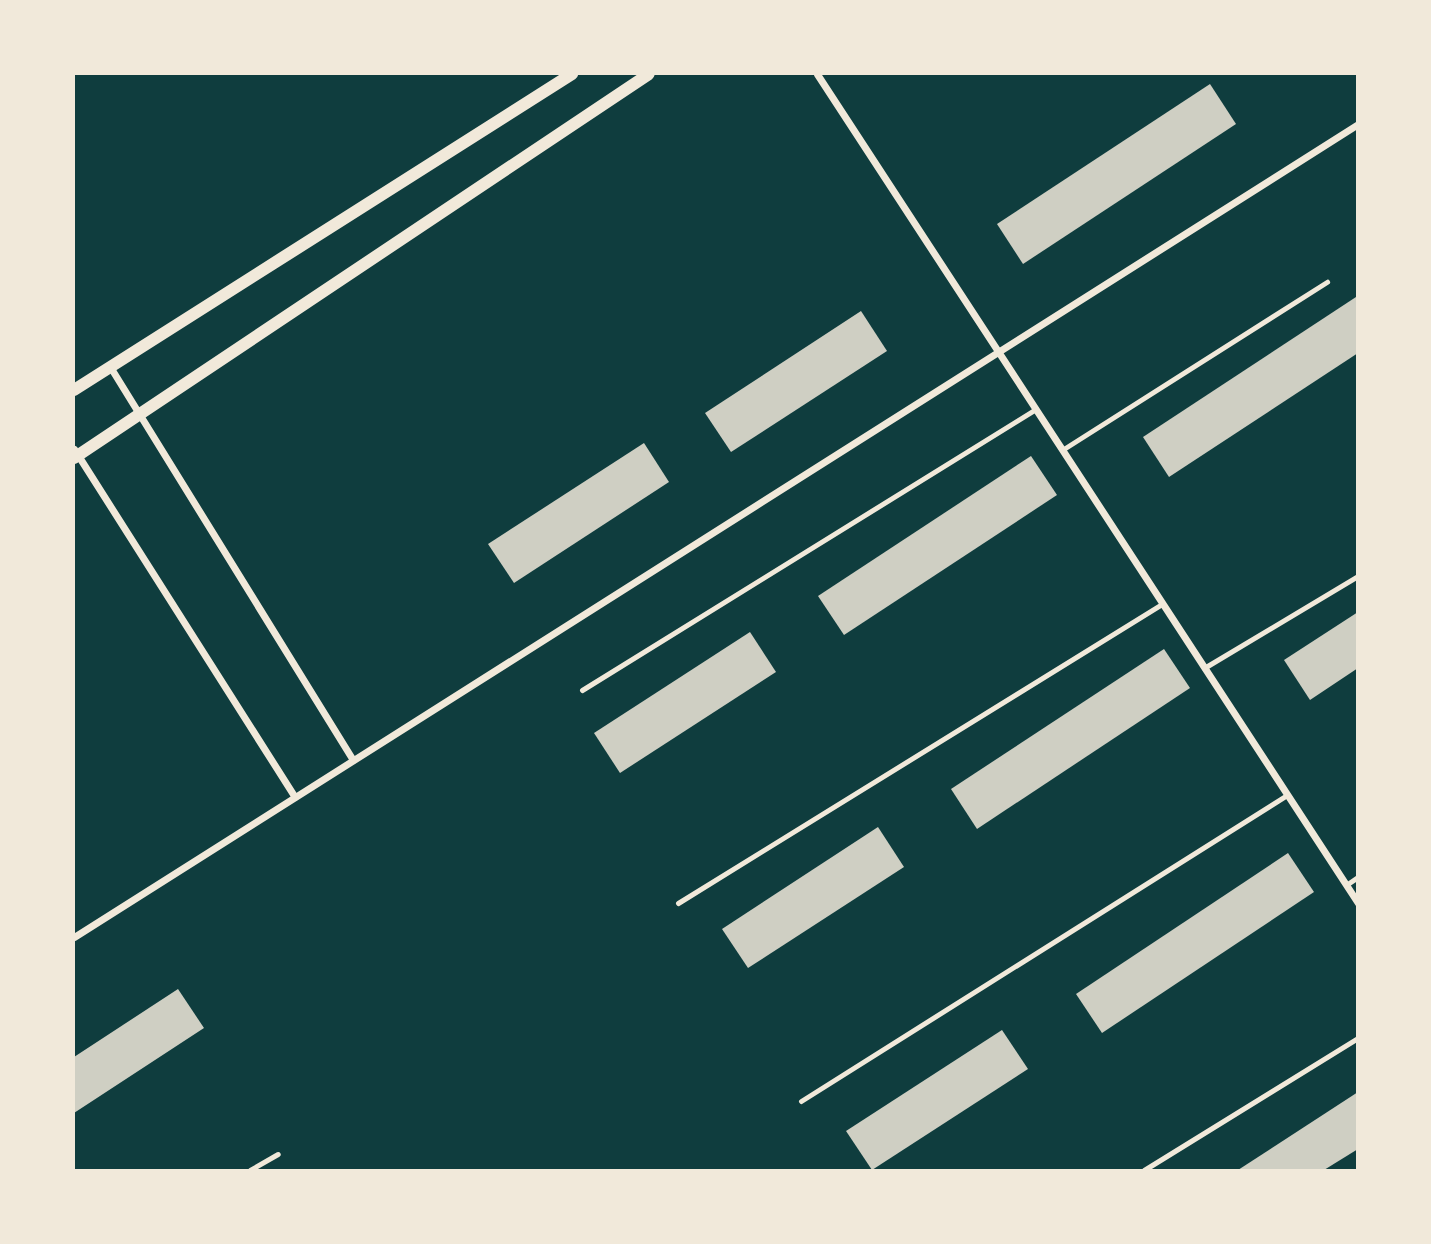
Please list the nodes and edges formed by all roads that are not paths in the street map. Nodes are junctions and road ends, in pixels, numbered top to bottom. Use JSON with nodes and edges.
{"nodes":[{"id":1,"x":572,"y":74,"type":"edge"},
{"id":2,"x":649,"y":74,"type":"edge"},
{"id":3,"x":817,"y":74,"type":"edge"},
{"id":4,"x":1357,"y":124,"type":"edge"},
{"id":5,"x":1326,"y":282,"type":"dead end"},
{"id":6,"x":998,"y":352,"type":"junction"},
{"id":7,"x":108,"y":364,"type":"junction"},
{"id":8,"x":74,"y":390,"type":"edge"},
{"id":9,"x":1036,"y":409,"type":"junction"},
{"id":10,"x":139,"y":413,"type":"junction"},
{"id":11,"x":1062,"y":450,"type":"junction"},
{"id":12,"x":75,"y":454,"type":"edge"},
{"id":13,"x":1357,"y":576,"type":"edge"},
{"id":14,"x":1162,"y":604,"type":"junction"},
{"id":15,"x":1204,"y":668,"type":"junction"},
{"id":16,"x":582,"y":690,"type":"dead end"},
{"id":17,"x":354,"y":760,"type":"junction"},
{"id":18,"x":1287,"y":795,"type":"junction"},
{"id":19,"x":295,"y":797,"type":"junction"},
{"id":20,"x":1357,"y":877,"type":"edge"},
{"id":21,"x":1346,"y":884,"type":"junction"},
{"id":22,"x":678,"y":903,"type":"dead end"},
{"id":23,"x":1357,"y":903,"type":"edge"},
{"id":24,"x":74,"y":937,"type":"edge"},
{"id":25,"x":1357,"y":1038,"type":"edge"},
{"id":26,"x":801,"y":1101,"type":"dead end"},
{"id":27,"x":278,"y":1154,"type":"dead end"},
{"id":28,"x":250,"y":1171,"type":"edge"},
{"id":29,"x":1144,"y":1171,"type":"edge"}],
"edges":[{"from":1,"to":7,"type":"street"},
{"from":2,"to":10,"type":"street"},
{"from":3,"to":6,"type":"street"},
{"from":4,"to":6,"type":"street"},
{"from":5,"to":11,"type":"lane"},
{"from":6,"to":9,"type":"street"},
{"from":6,"to":17,"type":"street"},
{"from":7,"to":8,"type":"street"},
{"from":7,"to":10,"type":"street"},
{"from":9,"to":11,"type":"street"},
{"from":9,"to":16,"type":"lane"},
{"from":10,"to":12,"type":"street"},
{"from":10,"to":17,"type":"street"},
{"from":11,"to":14,"type":"street"},
{"from":12,"to":19,"type":"street"},
{"from":13,"to":15,"type":"lane"},
{"from":14,"to":15,"type":"street"},
{"from":14,"to":22,"type":"lane"},
{"from":15,"to":18,"type":"street"},
{"from":17,"to":19,"type":"street"},
{"from":18,"to":21,"type":"street"},
{"from":18,"to":26,"type":"lane"},
{"from":19,"to":24,"type":"street"},
{"from":20,"to":21,"type":"lane"},
{"from":21,"to":23,"type":"street"},
{"from":25,"to":29,"type":"lane"},
{"from":27,"to":28,"type":"lane"}]}
